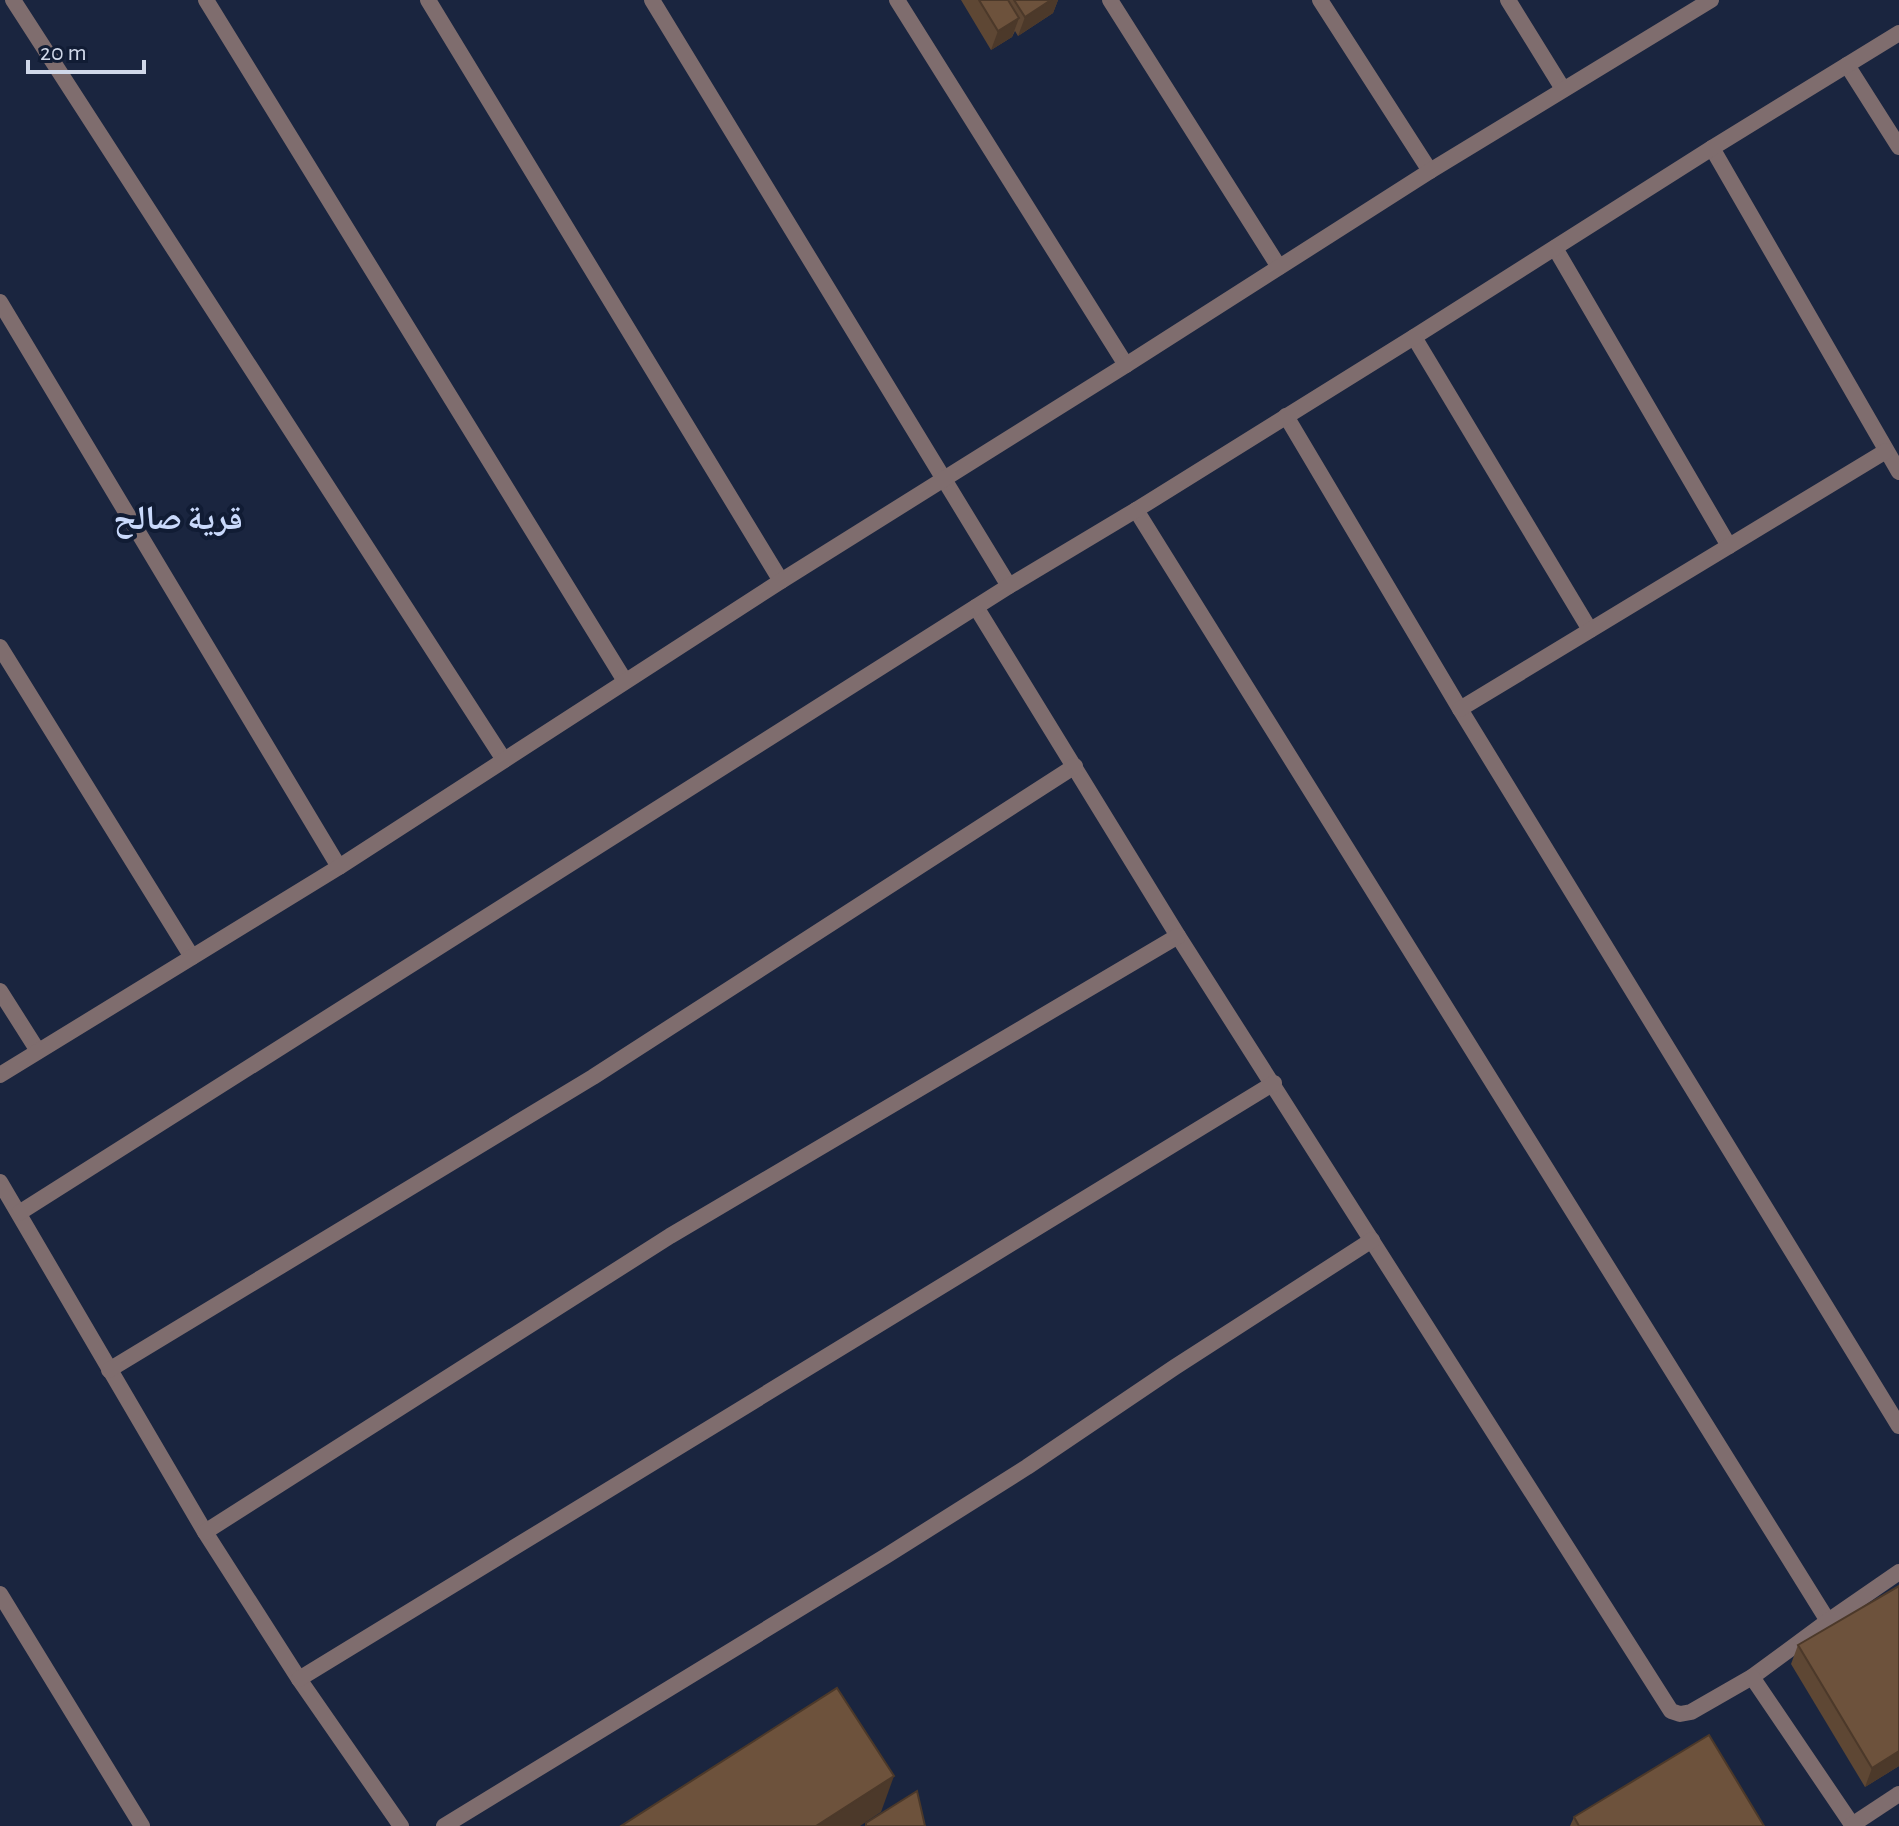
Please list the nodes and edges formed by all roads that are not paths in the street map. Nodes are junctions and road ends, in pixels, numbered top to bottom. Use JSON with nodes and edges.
{"nodes":[{"id":1,"x":13,"y":0,"type":"edge"},
{"id":2,"x":206,"y":0,"type":"edge"},
{"id":3,"x":428,"y":0,"type":"edge"},
{"id":4,"x":652,"y":0,"type":"edge"},
{"id":5,"x":897,"y":0,"type":"edge"},
{"id":6,"x":1110,"y":0,"type":"edge"},
{"id":7,"x":1320,"y":0,"type":"edge"},
{"id":8,"x":1508,"y":0,"type":"edge"},
{"id":9,"x":1711,"y":0,"type":"edge"},
{"id":10,"x":1899,"y":33,"type":"edge"},
{"id":11,"x":1847,"y":65,"type":"junction"},
{"id":12,"x":1563,"y":89,"type":"junction"},
{"id":13,"x":1899,"y":147,"type":"edge"},
{"id":14,"x":1712,"y":148,"type":"junction"},
{"id":15,"x":1430,"y":171,"type":"junction"},
{"id":16,"x":1555,"y":248,"type":"junction"},
{"id":17,"x":1279,"y":267,"type":"junction"},
{"id":18,"x":0,"y":302,"type":"edge"},
{"id":19,"x":1414,"y":337,"type":"junction"},
{"id":20,"x":1126,"y":365,"type":"junction"},
{"id":21,"x":1286,"y":416,"type":"junction"},
{"id":22,"x":1886,"y":451,"type":"junction"},
{"id":23,"x":1899,"y":472,"type":"edge"},
{"id":24,"x":944,"y":478,"type":"junction"},
{"id":25,"x":1136,"y":510,"type":"junction"},
{"id":26,"x":1729,"y":546,"type":"junction"},
{"id":27,"x":781,"y":581,"type":"junction"},
{"id":28,"x":1009,"y":586,"type":"junction"},
{"id":29,"x":976,"y":607,"type":"junction"},
{"id":30,"x":1590,"y":630,"type":"junction"},
{"id":31,"x":0,"y":647,"type":"edge"},
{"id":32,"x":625,"y":681,"type":"junction"},
{"id":33,"x":1460,"y":709,"type":"junction"},
{"id":34,"x":504,"y":760,"type":"junction"},
{"id":35,"x":1075,"y":766,"type":"junction"},
{"id":36,"x":339,"y":867,"type":"junction"},
{"id":37,"x":1178,"y":936,"type":"junction"},
{"id":38,"x":192,"y":957,"type":"junction"},
{"id":39,"x":0,"y":991,"type":"edge"},
{"id":40,"x":38,"y":1051,"type":"junction"},
{"id":41,"x":0,"y":1075,"type":"edge"},
{"id":42,"x":1274,"y":1083,"type":"junction"},
{"id":43,"x":0,"y":1182,"type":"edge"},
{"id":44,"x":19,"y":1213,"type":"junction"},
{"id":45,"x":1372,"y":1240,"type":"junction"},
{"id":46,"x":109,"y":1370,"type":"junction"},
{"id":47,"x":1899,"y":1426,"type":"edge"},
{"id":48,"x":205,"y":1532,"type":"junction"},
{"id":49,"x":1899,"y":1572,"type":"edge"},
{"id":50,"x":0,"y":1594,"type":"edge"},
{"id":51,"x":1828,"y":1621,"type":"junction"},
{"id":52,"x":1752,"y":1677,"type":"junction"},
{"id":53,"x":299,"y":1679,"type":"junction"},
{"id":54,"x":1899,"y":1794,"type":"edge"},
{"id":55,"x":1852,"y":1825,"type":"edge"},
{"id":56,"x":142,"y":1826,"type":"edge"},
{"id":57,"x":401,"y":1826,"type":"edge"},
{"id":58,"x":444,"y":1826,"type":"edge"}],
"edges":[{"from":1,"to":34,"type":"street"},
{"from":2,"to":32,"type":"street"},
{"from":3,"to":27,"type":"street"},
{"from":4,"to":24,"type":"street"},
{"from":5,"to":20,"type":"street"},
{"from":6,"to":17,"type":"street"},
{"from":7,"to":15,"type":"street"},
{"from":8,"to":12,"type":"street"},
{"from":9,"to":12,"type":"street"},
{"from":10,"to":11,"type":"street"},
{"from":11,"to":13,"type":"street"},
{"from":11,"to":14,"type":"street"},
{"from":12,"to":15,"type":"street"},
{"from":14,"to":16,"type":"street"},
{"from":14,"to":22,"type":"street"},
{"from":15,"to":17,"type":"street"},
{"from":16,"to":19,"type":"street"},
{"from":16,"to":26,"type":"street"},
{"from":17,"to":20,"type":"street"},
{"from":18,"to":36,"type":"street"},
{"from":19,"to":21,"type":"street"},
{"from":19,"to":30,"type":"street"},
{"from":20,"to":24,"type":"street"},
{"from":21,"to":25,"type":"street"},
{"from":21,"to":33,"type":"street"},
{"from":22,"to":23,"type":"street"},
{"from":22,"to":26,"type":"street"},
{"from":24,"to":27,"type":"street"},
{"from":24,"to":28,"type":"street"},
{"from":25,"to":28,"type":"street"},
{"from":25,"to":51,"type":"street"},
{"from":26,"to":30,"type":"street"},
{"from":27,"to":32,"type":"street"},
{"from":28,"to":29,"type":"street"},
{"from":29,"to":35,"type":"street"},
{"from":29,"to":44,"type":"street"},
{"from":30,"to":33,"type":"street"},
{"from":31,"to":38,"type":"street"},
{"from":32,"to":34,"type":"street"},
{"from":33,"to":47,"type":"street"},
{"from":34,"to":36,"type":"street"},
{"from":35,"to":37,"type":"street"},
{"from":35,"to":46,"type":"street"},
{"from":36,"to":38,"type":"street"},
{"from":37,"to":42,"type":"street"},
{"from":37,"to":48,"type":"street"},
{"from":38,"to":40,"type":"street"},
{"from":39,"to":40,"type":"street"},
{"from":40,"to":41,"type":"street"},
{"from":42,"to":45,"type":"street"},
{"from":42,"to":53,"type":"street"},
{"from":43,"to":44,"type":"street"},
{"from":44,"to":46,"type":"street"},
{"from":45,"to":52,"type":"street"},
{"from":45,"to":58,"type":"street"},
{"from":46,"to":48,"type":"street"},
{"from":48,"to":53,"type":"street"},
{"from":49,"to":51,"type":"street"},
{"from":50,"to":56,"type":"street"},
{"from":51,"to":52,"type":"street"},
{"from":52,"to":55,"type":"street"},
{"from":53,"to":57,"type":"street"},
{"from":54,"to":55,"type":"street"}]}
